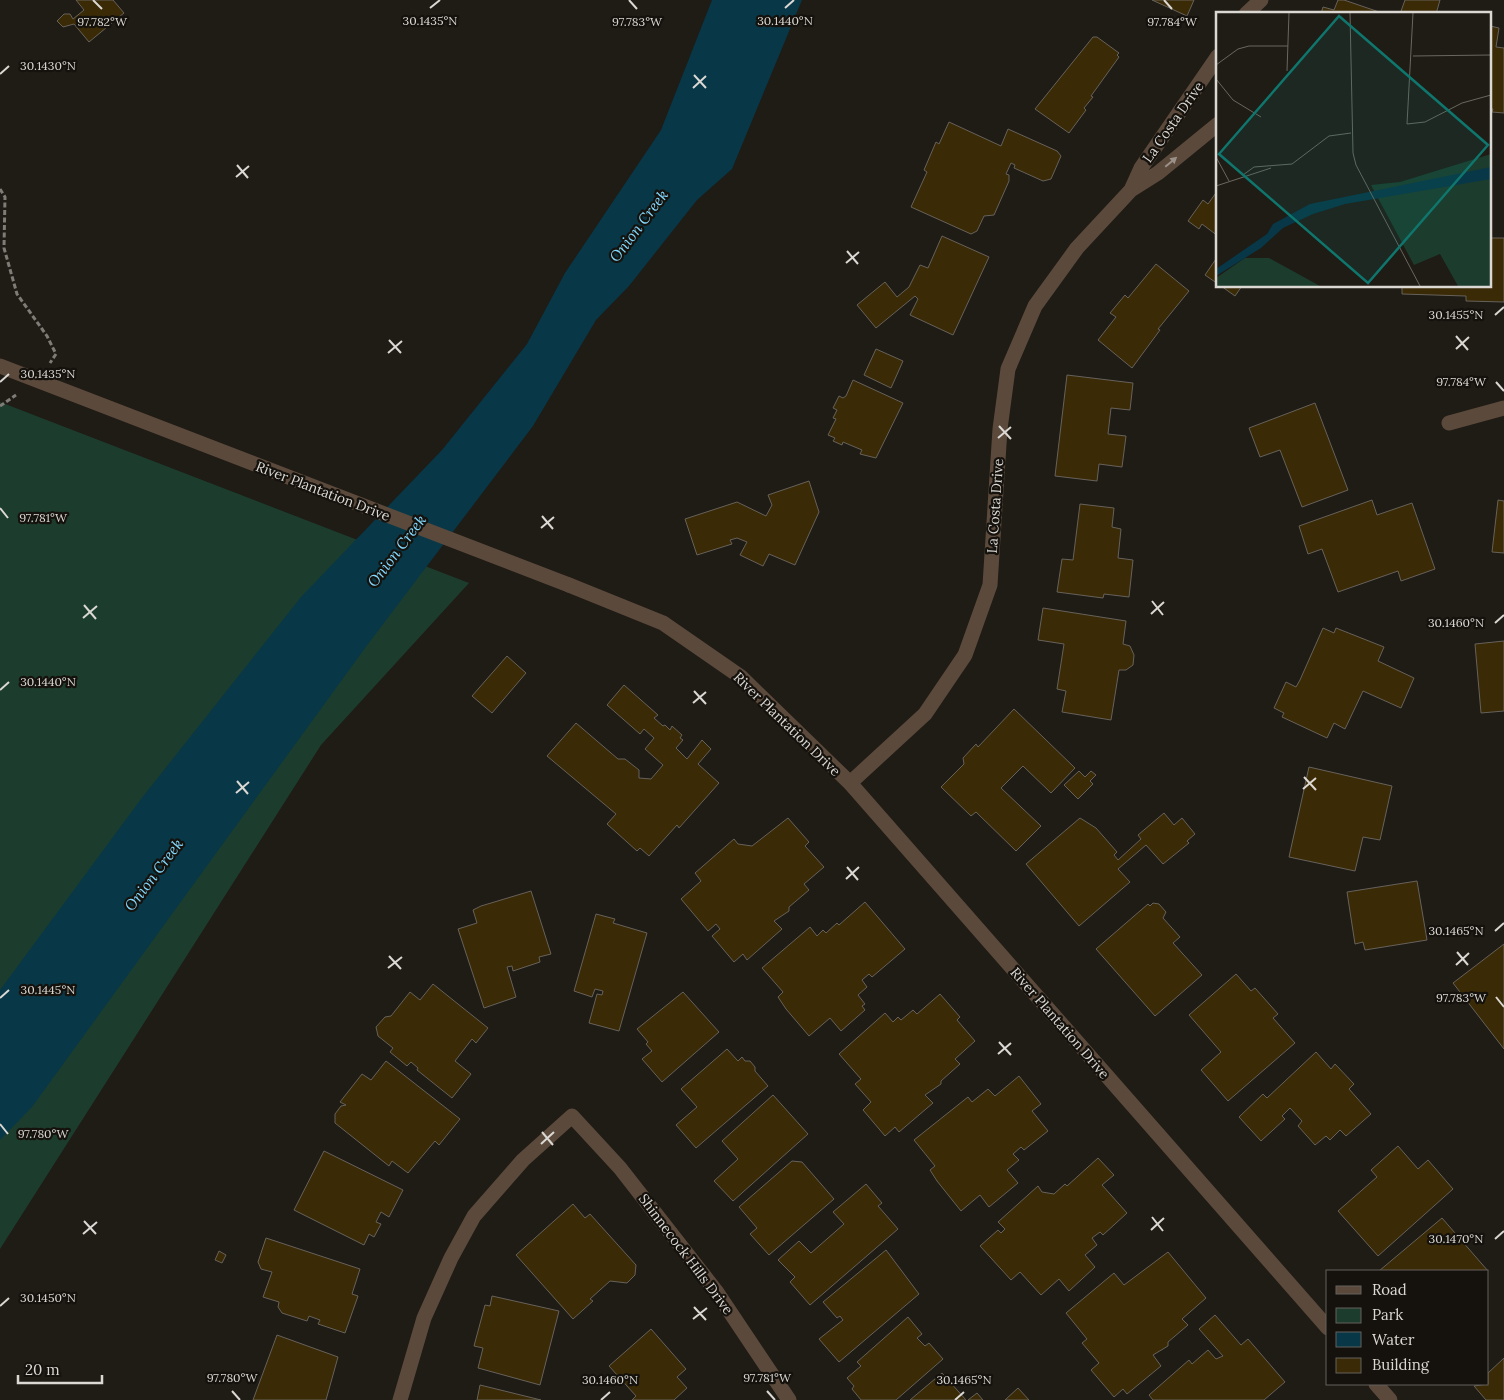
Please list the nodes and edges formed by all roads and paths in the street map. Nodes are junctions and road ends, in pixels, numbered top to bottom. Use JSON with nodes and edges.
{"nodes":[{"id":1,"x":1261,"y":5,"type":"edge"},
{"id":2,"x":1249,"y":12,"type":"edge"},
{"id":3,"x":1216,"y":59,"type":"edge"},
{"id":4,"x":1216,"y":126,"type":"edge"},
{"id":5,"x":0,"y":189,"type":"edge"},
{"id":6,"x":1131,"y":190,"type":"junction"},
{"id":7,"x":0,"y":366,"type":"edge"},
{"id":8,"x":44,"y":369,"type":"dead end"},
{"id":9,"x":20,"y":392,"type":"dead end"},
{"id":10,"x":0,"y":406,"type":"edge"},
{"id":11,"x":1504,"y":408,"type":"edge"},
{"id":12,"x":1449,"y":423,"type":"dead end"},
{"id":13,"x":850,"y":783,"type":"junction"},
{"id":14,"x":1326,"y":1326,"type":"edge"},
{"id":15,"x":1377,"y":1385,"type":"edge"},
{"id":16,"x":400,"y":1400,"type":"edge"},
{"id":17,"x":789,"y":1400,"type":"edge"},
{"id":18,"x":1390,"y":1400,"type":"edge"}],
"edges":[{"from":1,"to":2,"type":"street"},
{"from":3,"to":6,"type":"street","name":"La Costa Drive"},
{"from":6,"to":4,"type":"street","name":"La Costa Drive","one_way":true},
{"from":5,"to":8,"type":"path"},
{"from":6,"to":13,"type":"street","name":"La Costa Drive"},
{"from":7,"to":13,"type":"street","name":"River Plantation Drive","bridge":true},
{"from":9,"to":10,"type":"path"},
{"from":11,"to":12,"type":"street"},
{"from":13,"to":14,"type":"street","name":"River Plantation Drive"},
{"from":15,"to":18,"type":"street"},
{"from":16,"to":17,"type":"street","name":"Shinnecock Hills Drive"}]}
